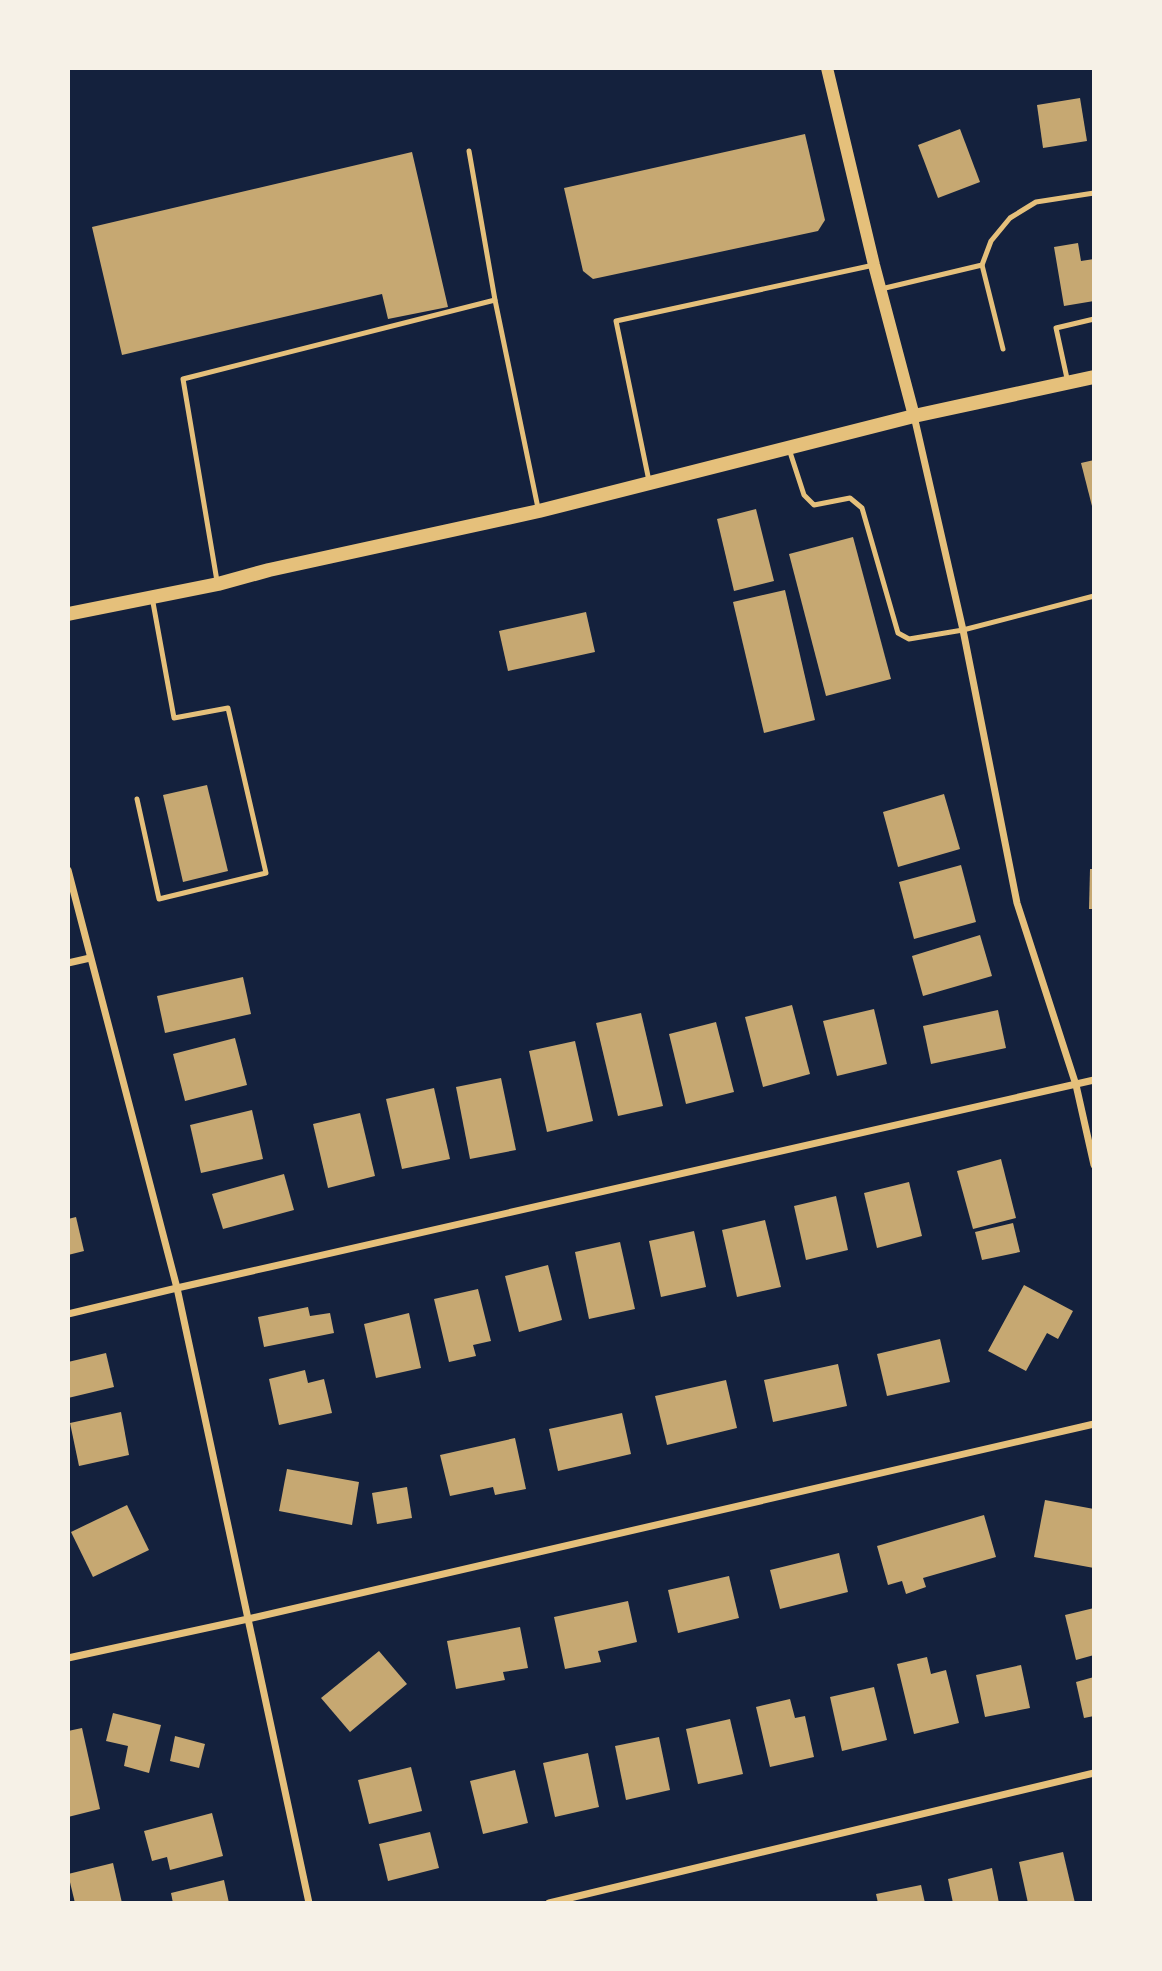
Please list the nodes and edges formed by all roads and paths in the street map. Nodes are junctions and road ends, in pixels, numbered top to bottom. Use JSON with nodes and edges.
{"nodes":[{"id":1,"x":827,"y":68,"type":"edge"},
{"id":2,"x":469,"y":151,"type":"dead end"},
{"id":3,"x":1094,"y":193,"type":"edge"},
{"id":4,"x":874,"y":265,"type":"junction"},
{"id":5,"x":982,"y":265,"type":"junction"},
{"id":6,"x":880,"y":289,"type":"junction"},
{"id":7,"x":495,"y":300,"type":"junction"},
{"id":8,"x":1094,"y":320,"type":"edge"},
{"id":9,"x":1003,"y":349,"type":"dead end"},
{"id":10,"x":1094,"y":377,"type":"edge"},
{"id":11,"x":1068,"y":383,"type":"junction"},
{"id":12,"x":914,"y":416,"type":"junction"},
{"id":13,"x":789,"y":447,"type":"junction"},
{"id":14,"x":650,"y":483,"type":"junction"},
{"id":15,"x":539,"y":511,"type":"junction"},
{"id":16,"x":218,"y":584,"type":"junction"},
{"id":17,"x":1094,"y":596,"type":"edge"},
{"id":18,"x":152,"y":597,"type":"junction"},
{"id":19,"x":68,"y":614,"type":"edge"},
{"id":20,"x":963,"y":630,"type":"junction"},
{"id":21,"x":137,"y":799,"type":"dead end"},
{"id":22,"x":68,"y":870,"type":"edge"},
{"id":23,"x":90,"y":958,"type":"junction"},
{"id":24,"x":68,"y":963,"type":"edge"},
{"id":25,"x":1094,"y":1080,"type":"edge"},
{"id":26,"x":1076,"y":1085,"type":"junction"},
{"id":27,"x":1094,"y":1165,"type":"edge"},
{"id":28,"x":177,"y":1288,"type":"junction"},
{"id":29,"x":68,"y":1314,"type":"edge"},
{"id":30,"x":1094,"y":1424,"type":"edge"},
{"id":31,"x":248,"y":1619,"type":"junction"},
{"id":32,"x":68,"y":1658,"type":"edge"},
{"id":33,"x":1094,"y":1773,"type":"edge"},
{"id":34,"x":309,"y":1903,"type":"edge"},
{"id":35,"x":549,"y":1903,"type":"edge"}],
"edges":[{"from":1,"to":4,"type":"street"},
{"from":2,"to":7,"type":"lane"},
{"from":3,"to":5,"type":"lane"},
{"from":4,"to":6,"type":"street"},
{"from":4,"to":14,"type":"lane"},
{"from":5,"to":6,"type":"lane"},
{"from":5,"to":9,"type":"lane"},
{"from":6,"to":12,"type":"street"},
{"from":7,"to":15,"type":"lane"},
{"from":7,"to":16,"type":"lane"},
{"from":8,"to":11,"type":"lane"},
{"from":10,"to":11,"type":"main road"},
{"from":11,"to":12,"type":"main road"},
{"from":12,"to":13,"type":"main road"},
{"from":12,"to":20,"type":"street"},
{"from":13,"to":14,"type":"main road"},
{"from":13,"to":20,"type":"lane"},
{"from":14,"to":15,"type":"main road"},
{"from":15,"to":16,"type":"main road"},
{"from":16,"to":18,"type":"main road"},
{"from":17,"to":20,"type":"lane"},
{"from":18,"to":19,"type":"main road"},
{"from":18,"to":21,"type":"lane"},
{"from":20,"to":26,"type":"street"},
{"from":22,"to":23,"type":"street"},
{"from":23,"to":24,"type":"street"},
{"from":23,"to":28,"type":"street"},
{"from":25,"to":26,"type":"street"},
{"from":26,"to":27,"type":"street"},
{"from":26,"to":28,"type":"street"},
{"from":28,"to":29,"type":"street"},
{"from":28,"to":31,"type":"street"},
{"from":30,"to":31,"type":"street"},
{"from":31,"to":32,"type":"street"},
{"from":31,"to":34,"type":"street"},
{"from":33,"to":35,"type":"street"}]}
